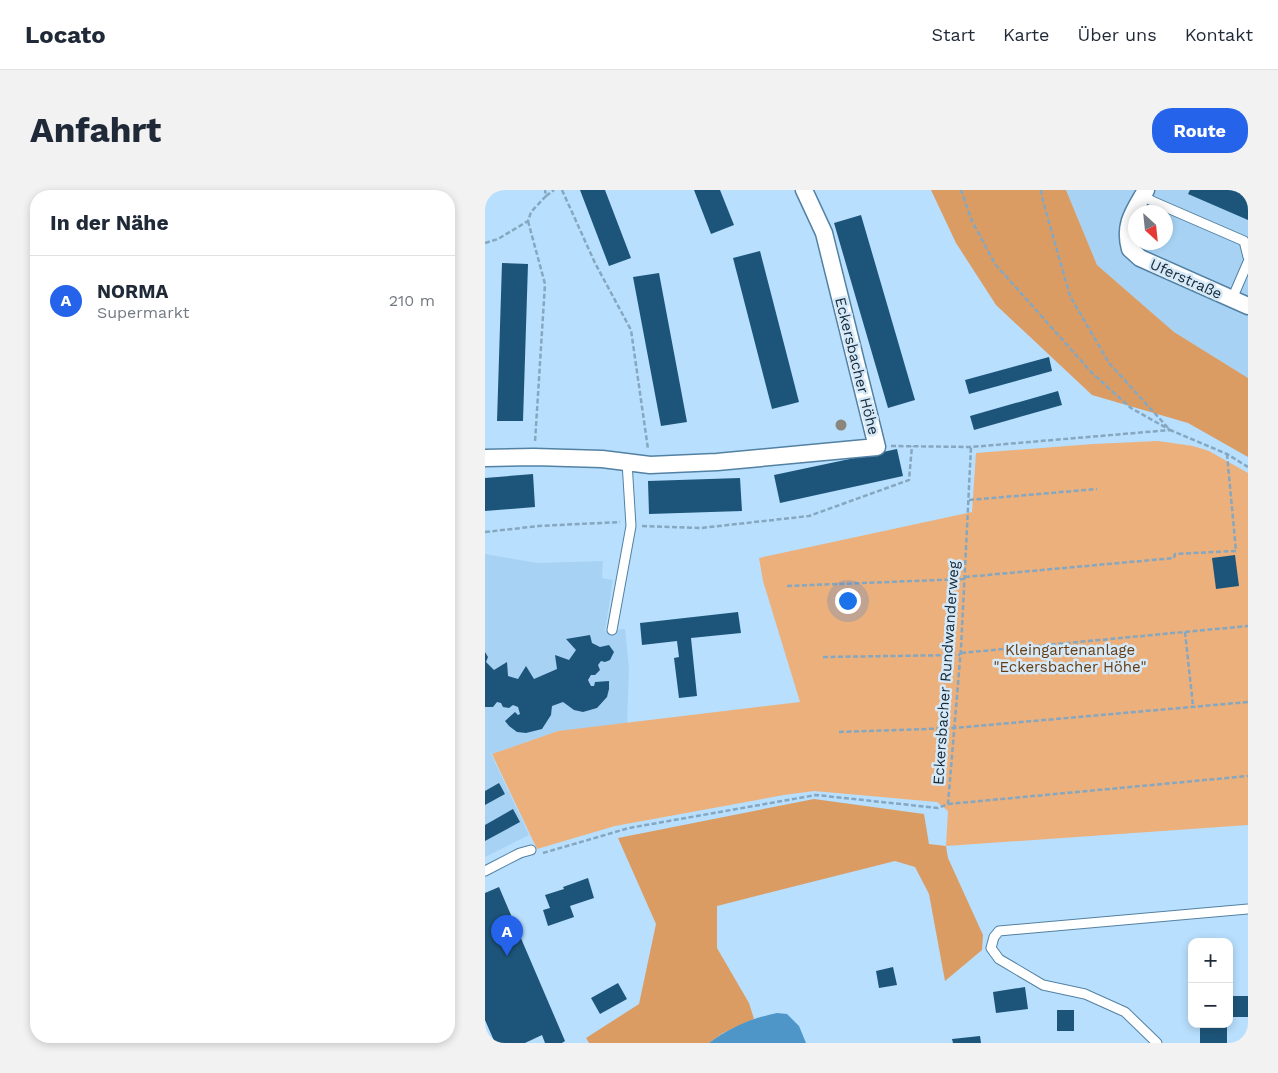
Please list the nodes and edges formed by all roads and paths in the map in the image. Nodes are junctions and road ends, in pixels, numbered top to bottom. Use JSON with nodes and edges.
{"nodes":[{"id":1,"x":545,"y":190,"type":"edge"},
{"id":2,"x":554,"y":190,"type":"edge"},
{"id":3,"x":561,"y":190,"type":"edge"},
{"id":4,"x":804,"y":190,"type":"edge"},
{"id":5,"x":961,"y":190,"type":"edge"},
{"id":6,"x":1041,"y":190,"type":"edge"},
{"id":7,"x":1144,"y":193,"type":"edge"},
{"id":8,"x":546,"y":196,"type":"junction"},
{"id":9,"x":529,"y":221,"type":"junction"},
{"id":10,"x":485,"y":242,"type":"edge"},
{"id":11,"x":1248,"y":257,"type":"edge"},
{"id":12,"x":1248,"y":262,"type":"edge"},
{"id":13,"x":1232,"y":299,"type":"junction"},
{"id":14,"x":1248,"y":306,"type":"edge"},
{"id":15,"x":1170,"y":430,"type":"junction"},
{"id":16,"x":912,"y":446,"type":"junction"},
{"id":17,"x":971,"y":446,"type":"junction"},
{"id":18,"x":877,"y":447,"type":"junction"},
{"id":19,"x":1227,"y":454,"type":"junction"},
{"id":20,"x":534,"y":457,"type":"junction"},
{"id":21,"x":485,"y":458,"type":"edge"},
{"id":22,"x":627,"y":462,"type":"junction"},
{"id":23,"x":650,"y":465,"type":"junction"},
{"id":24,"x":1248,"y":467,"type":"edge"},
{"id":25,"x":1097,"y":489,"type":"dead end"},
{"id":26,"x":969,"y":500,"type":"junction"},
{"id":27,"x":631,"y":526,"type":"junction"},
{"id":28,"x":485,"y":532,"type":"edge"},
{"id":29,"x":964,"y":578,"type":"junction"},
{"id":30,"x":787,"y":586,"type":"dead end"},
{"id":31,"x":1248,"y":626,"type":"edge"},
{"id":32,"x":612,"y":630,"type":"dead end"},
{"id":33,"x":1185,"y":632,"type":"junction"},
{"id":34,"x":960,"y":654,"type":"junction"},
{"id":35,"x":823,"y":657,"type":"dead end"},
{"id":36,"x":1248,"y":702,"type":"edge"},
{"id":37,"x":1193,"y":706,"type":"junction"},
{"id":38,"x":955,"y":728,"type":"junction"},
{"id":39,"x":839,"y":732,"type":"dead end"},
{"id":40,"x":1248,"y":776,"type":"edge"},
{"id":41,"x":949,"y":804,"type":"junction"},
{"id":42,"x":531,"y":850,"type":"joint"},
{"id":43,"x":485,"y":871,"type":"edge"},
{"id":44,"x":1248,"y":909,"type":"edge"},
{"id":45,"x":1157,"y":1043,"type":"edge"}],
"edges":[{"from":1,"to":8,"type":"path"},
{"from":2,"to":8,"type":"path"},
{"from":3,"to":23,"type":"path"},
{"from":4,"to":18,"type":"street","name":"Eckersbacher Höhe"},
{"from":5,"to":15,"type":"path"},
{"from":6,"to":15,"type":"path"},
{"from":7,"to":11,"type":"lane"},
{"from":7,"to":13,"type":"street","name":"Uferstraße"},
{"from":8,"to":9,"type":"path"},
{"from":9,"to":10,"type":"path"},
{"from":9,"to":20,"type":"path"},
{"from":12,"to":13,"type":"lane"},
{"from":13,"to":14,"type":"street","name":"Uferstraße"},
{"from":15,"to":17,"type":"path"},
{"from":15,"to":19,"type":"path"},
{"from":16,"to":17,"type":"path"},
{"from":16,"to":18,"type":"path"},
{"from":16,"to":27,"type":"path"},
{"from":17,"to":26,"type":"path","name":"Eckersbacher Rundwanderweg"},
{"from":18,"to":23,"type":"street","name":"Eckersbacher Höhe"},
{"from":19,"to":24,"type":"path"},
{"from":19,"to":29,"type":"path"},
{"from":20,"to":21,"type":"street","name":"Eckersbacher Höhe"},
{"from":20,"to":22,"type":"street","name":"Eckersbacher Höhe"},
{"from":22,"to":23,"type":"street","name":"Eckersbacher Höhe"},
{"from":22,"to":27,"type":"lane"},
{"from":25,"to":26,"type":"path"},
{"from":26,"to":29,"type":"path","name":"Eckersbacher Rundwanderweg"},
{"from":27,"to":28,"type":"path"},
{"from":27,"to":32,"type":"lane"},
{"from":29,"to":30,"type":"path"},
{"from":29,"to":34,"type":"path","name":"Eckersbacher Rundwanderweg"},
{"from":31,"to":33,"type":"path"},
{"from":33,"to":34,"type":"path"},
{"from":33,"to":37,"type":"path"},
{"from":34,"to":35,"type":"path"},
{"from":34,"to":38,"type":"path","name":"Eckersbacher Rundwanderweg"},
{"from":36,"to":37,"type":"path"},
{"from":37,"to":38,"type":"path"},
{"from":38,"to":39,"type":"path"},
{"from":38,"to":41,"type":"path","name":"Eckersbacher Rundwanderweg"},
{"from":40,"to":41,"type":"path"},
{"from":41,"to":42,"type":"path","name":"Eckersbacher Rundwanderweg"},
{"from":42,"to":43,"type":"lane"},
{"from":44,"to":45,"type":"lane"}]}
